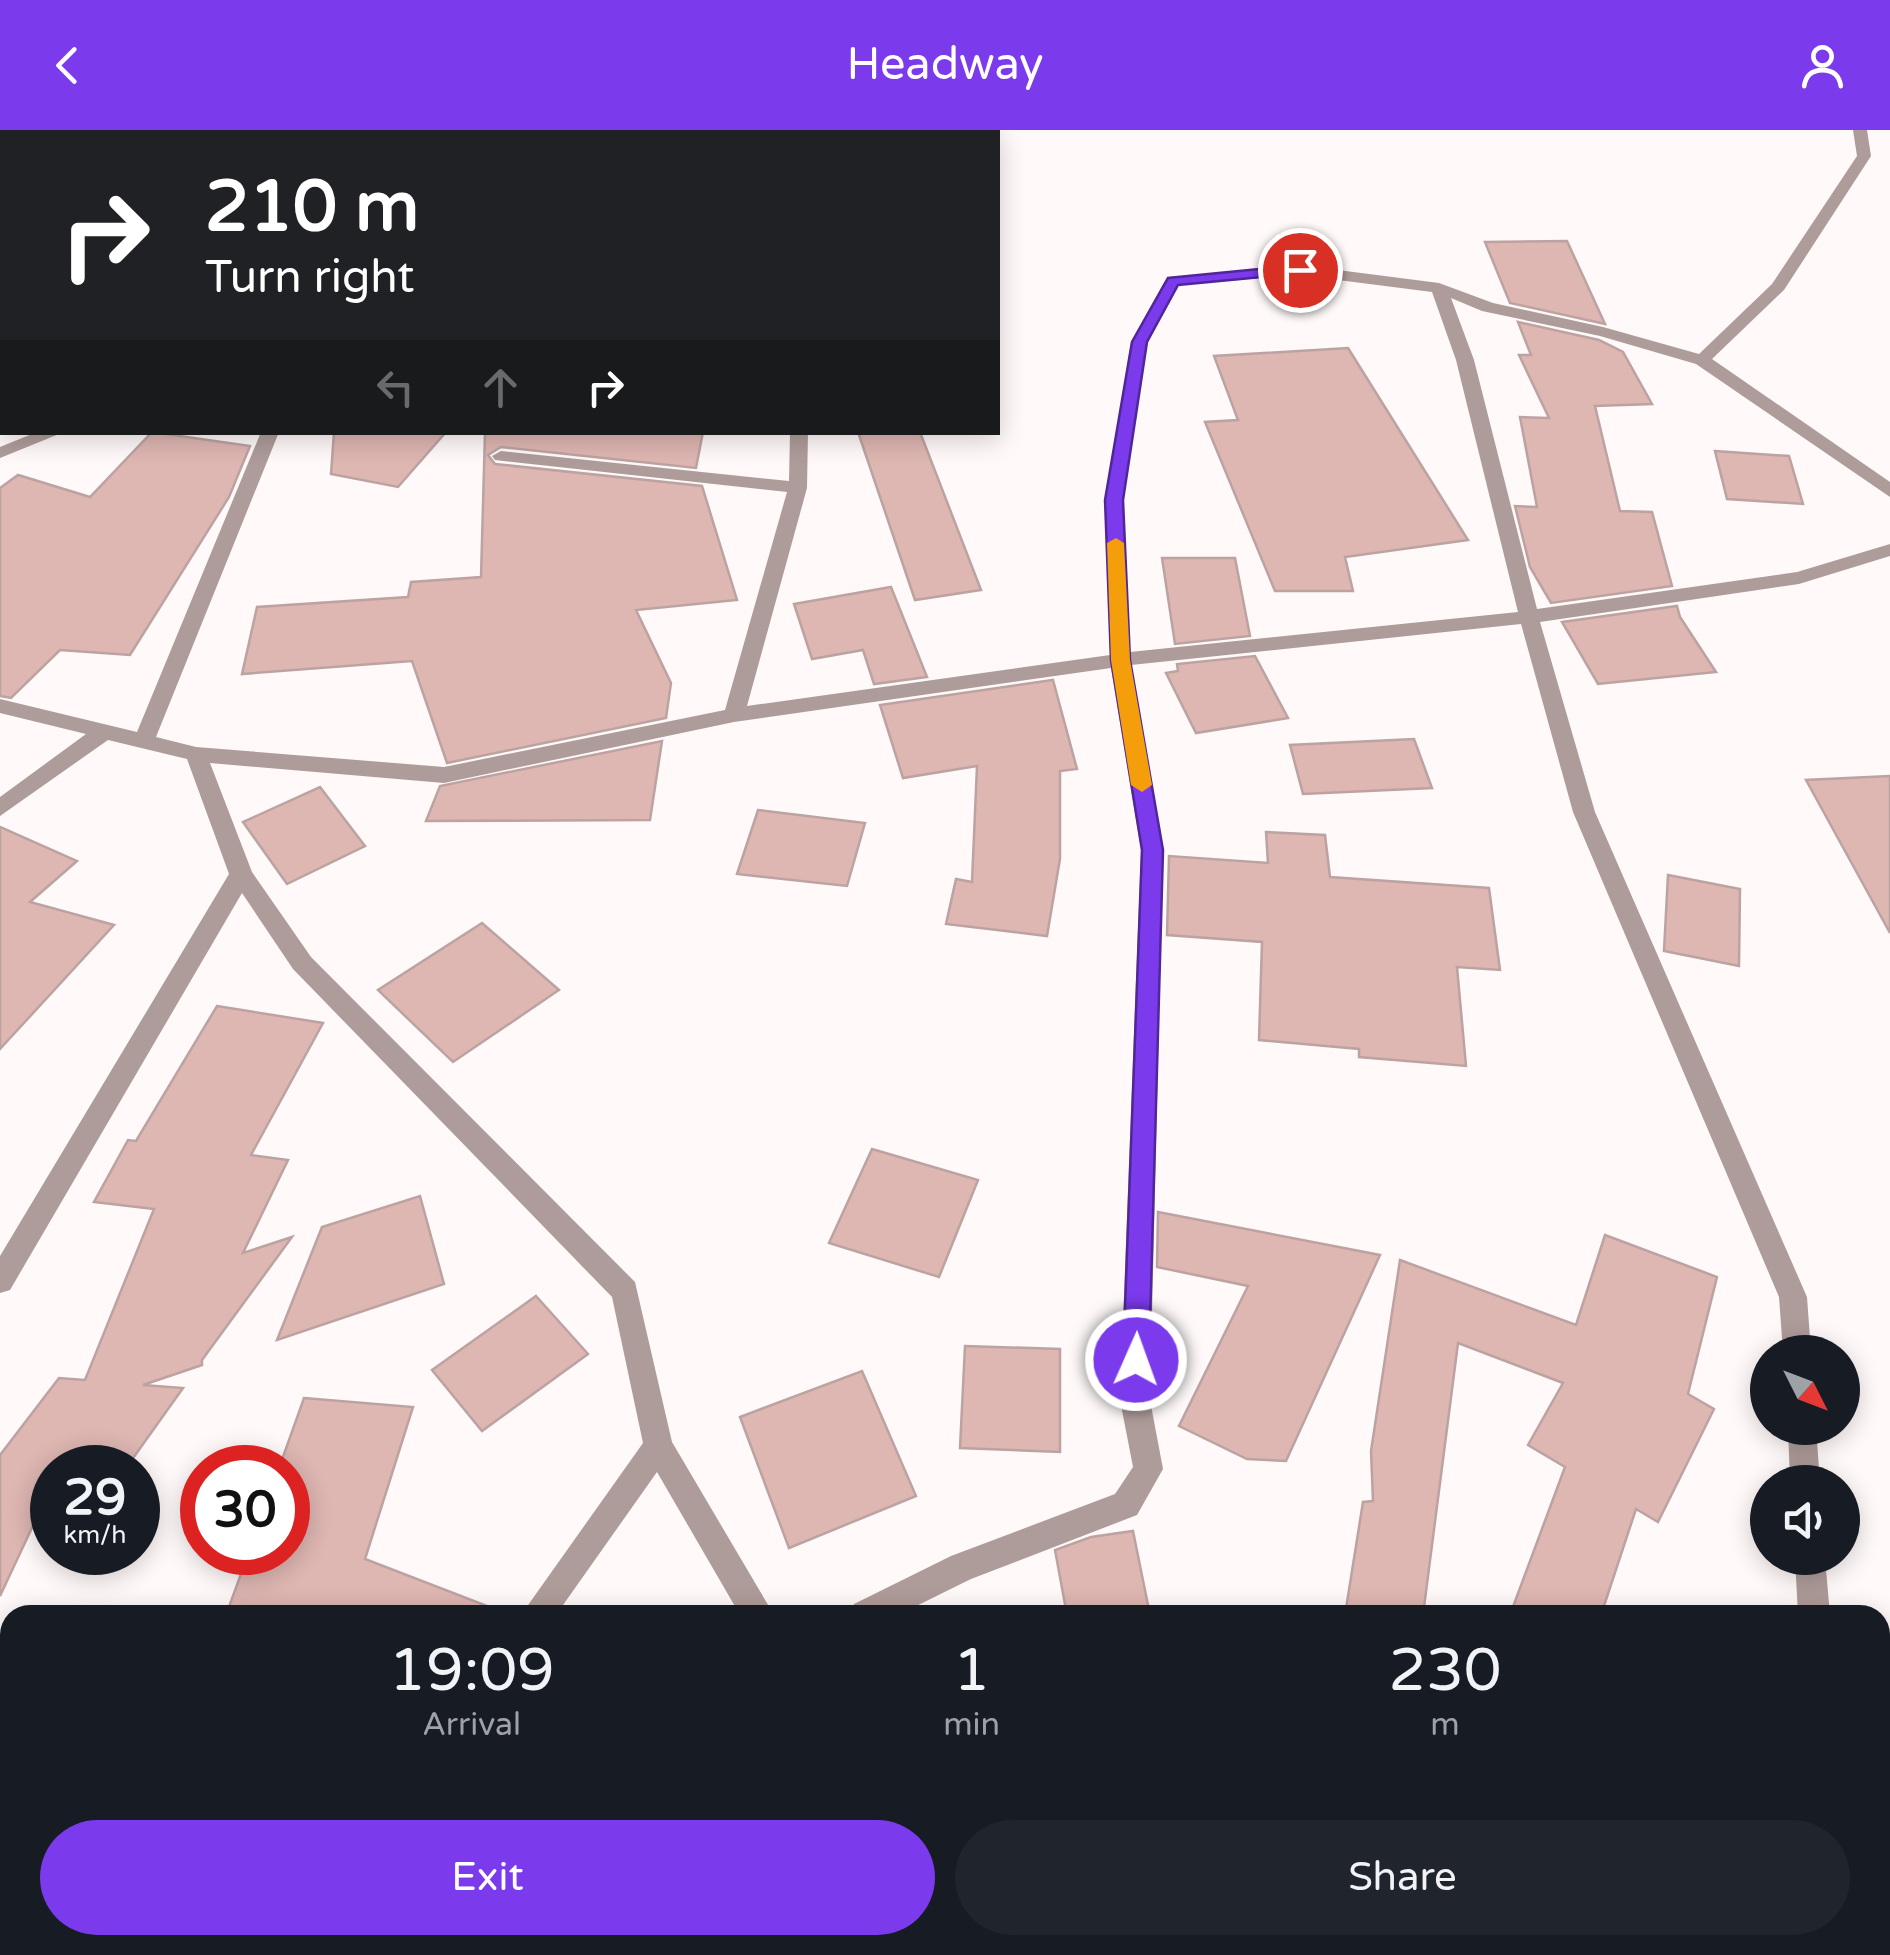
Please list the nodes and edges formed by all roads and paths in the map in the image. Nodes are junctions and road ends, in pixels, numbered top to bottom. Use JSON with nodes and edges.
{"nodes":[{"id":1,"x":1860,"y":130,"type":"edge"},
{"id":2,"x":1439,"y":288,"type":"junction"},
{"id":3,"x":1702,"y":360,"type":"junction"},
{"id":4,"x":47,"y":435,"type":"edge"},
{"id":5,"x":269,"y":435,"type":"edge"},
{"id":6,"x":799,"y":435,"type":"edge"},
{"id":7,"x":0,"y":453,"type":"edge"},
{"id":8,"x":501,"y":456,"type":"dead end"},
{"id":9,"x":798,"y":488,"type":"junction"},
{"id":10,"x":1890,"y":491,"type":"edge"},
{"id":11,"x":1890,"y":550,"type":"edge"},
{"id":12,"x":1529,"y":617,"type":"junction"},
{"id":13,"x":1120,"y":660,"type":"junction"},
{"id":14,"x":0,"y":706,"type":"edge"},
{"id":15,"x":734,"y":715,"type":"junction"},
{"id":16,"x":104,"y":732,"type":"junction"},
{"id":17,"x":143,"y":744,"type":"junction"},
{"id":18,"x":196,"y":754,"type":"junction"},
{"id":19,"x":0,"y":808,"type":"edge"},
{"id":20,"x":241,"y":874,"type":"junction"},
{"id":21,"x":0,"y":1281,"type":"edge"},
{"id":22,"x":1796,"y":1335,"type":"edge"},
{"id":23,"x":658,"y":1446,"type":"junction"},
{"id":24,"x":1811,"y":1575,"type":"edge"},
{"id":25,"x":544,"y":1605,"type":"edge"},
{"id":26,"x":752,"y":1605,"type":"edge"},
{"id":27,"x":884,"y":1605,"type":"edge"},
{"id":28,"x":1813,"y":1605,"type":"edge"}],
"edges":[{"from":1,"to":3,"type":"street"},
{"from":2,"to":3,"type":"street"},
{"from":2,"to":12,"type":"street"},
{"from":2,"to":13,"type":"street"},
{"from":3,"to":10,"type":"street"},
{"from":4,"to":7,"type":"street"},
{"from":5,"to":17,"type":"street"},
{"from":6,"to":9,"type":"street"},
{"from":8,"to":9,"type":"street"},
{"from":9,"to":15,"type":"street"},
{"from":11,"to":12,"type":"street"},
{"from":12,"to":13,"type":"street"},
{"from":12,"to":22,"type":"street"},
{"from":13,"to":15,"type":"street"},
{"from":13,"to":27,"type":"street"},
{"from":14,"to":16,"type":"street"},
{"from":15,"to":18,"type":"street"},
{"from":16,"to":17,"type":"street"},
{"from":16,"to":19,"type":"street"},
{"from":17,"to":18,"type":"street"},
{"from":18,"to":20,"type":"street"},
{"from":20,"to":21,"type":"street"},
{"from":20,"to":23,"type":"street"},
{"from":23,"to":25,"type":"street"},
{"from":23,"to":26,"type":"street"},
{"from":24,"to":28,"type":"street"}]}
